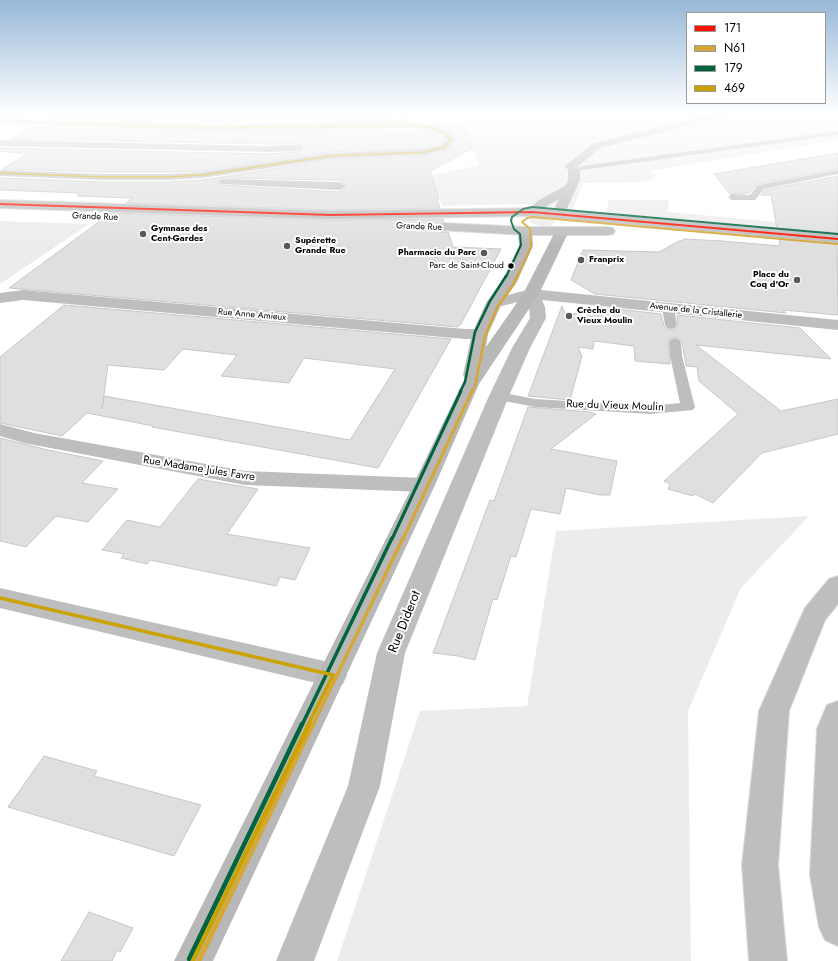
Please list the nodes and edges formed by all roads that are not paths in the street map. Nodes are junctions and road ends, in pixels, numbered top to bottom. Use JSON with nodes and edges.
{"nodes":[{"id":1,"x":318,"y":158,"type":"edge"},
{"id":2,"x":587,"y":158,"type":"edge"},
{"id":3,"x":661,"y":158,"type":"edge"},
{"id":4,"x":580,"y":166,"type":"junction"},
{"id":5,"x":838,"y":172,"type":"edge"},
{"id":6,"x":0,"y":173,"type":"edge"},
{"id":7,"x":202,"y":175,"type":"junction"},
{"id":8,"x":340,"y":186,"type":"dead end"},
{"id":9,"x":568,"y":189,"type":"junction"},
{"id":10,"x":732,"y":197,"type":"dead end"},
{"id":11,"x":0,"y":204,"type":"edge"},
{"id":12,"x":532,"y":212,"type":"junction"},
{"id":13,"x":0,"y":214,"type":"edge"},
{"id":14,"x":558,"y":214,"type":"junction"},
{"id":15,"x":418,"y":227,"type":"dead end"},
{"id":16,"x":434,"y":227,"type":"dead end"},
{"id":17,"x":525,"y":231,"type":"junction"},
{"id":18,"x":562,"y":231,"type":"junction"},
{"id":19,"x":838,"y":240,"type":"edge"},
{"id":20,"x":838,"y":246,"type":"edge"},
{"id":21,"x":520,"y":288,"type":"junction"},
{"id":22,"x":0,"y":298,"type":"edge"},
{"id":23,"x":494,"y":303,"type":"junction"},
{"id":24,"x":668,"y":308,"type":"junction"},
{"id":25,"x":671,"y":325,"type":"dead end"},
{"id":26,"x":838,"y":325,"type":"edge"},
{"id":27,"x":480,"y":334,"type":"junction"},
{"id":28,"x":675,"y":342,"type":"dead end"},
{"id":29,"x":470,"y":384,"type":"junction"},
{"id":30,"x":499,"y":396,"type":"junction"},
{"id":31,"x":0,"y":430,"type":"edge"},
{"id":32,"x":424,"y":485,"type":"junction"},
{"id":33,"x":838,"y":586,"type":"edge"},
{"id":34,"x":0,"y":598,"type":"edge"},
{"id":35,"x":333,"y":675,"type":"junction"},
{"id":36,"x":838,"y":714,"type":"edge"},
{"id":37,"x":838,"y":927,"type":"edge"},
{"id":38,"x":193,"y":961,"type":"edge"},
{"id":39,"x":295,"y":961,"type":"edge"},
{"id":40,"x":768,"y":961,"type":"edge"}],
"edges":[{"from":1,"to":7,"type":"main road"},
{"from":2,"to":4,"type":"main road"},
{"from":3,"to":4,"type":"lane"},
{"from":4,"to":9,"type":"main road"},
{"from":5,"to":10,"type":"lane"},
{"from":6,"to":7,"type":"main road"},
{"from":7,"to":8,"type":"main road"},
{"from":9,"to":12,"type":"main road"},
{"from":9,"to":14,"type":"main road"},
{"from":11,"to":12,"type":"main road","name":"Grande Rue"},
{"from":12,"to":14,"type":"main road","name":"Grande Rue"},
{"from":12,"to":17,"type":"main road"},
{"from":13,"to":15,"type":"main road","name":"Grande Rue"},
{"from":14,"to":18,"type":"main road"},
{"from":14,"to":19,"type":"main road","name":"Grande Rue"},
{"from":16,"to":17,"type":"main road","name":"Grande Rue"},
{"from":17,"to":18,"type":"main road","name":"Grande Rue"},
{"from":17,"to":21,"type":"main road"},
{"from":18,"to":20,"type":"main road","name":"Grande Rue"},
{"from":18,"to":21,"type":"main road"},
{"from":21,"to":23,"type":"main road"},
{"from":21,"to":23,"type":"main road"},
{"from":21,"to":24,"type":"main road","name":"Avenue de la Cristallerie"},
{"from":21,"to":29,"type":"main road"},
{"from":21,"to":30,"type":"main road","name":"Rue Diderot"},
{"from":22,"to":27,"type":"main road","name":"Rue Anne Amieux"},
{"from":23,"to":27,"type":"main road"},
{"from":24,"to":25,"type":"lane"},
{"from":24,"to":26,"type":"main road","name":"Avenue de la Cristallerie"},
{"from":27,"to":29,"type":"main road"},
{"from":28,"to":30,"type":"lane","name":"Rue du Vieux Moulin"},
{"from":29,"to":32,"type":"main road"},
{"from":30,"to":39,"type":"main road","name":"Rue Diderot"},
{"from":31,"to":32,"type":"main road","name":"Rue Madame Jules Favre"},
{"from":32,"to":35,"type":"main road"},
{"from":33,"to":40,"type":"main road"},
{"from":34,"to":35,"type":"main road"},
{"from":35,"to":38,"type":"main road"},
{"from":36,"to":37,"type":"main road"}]}
